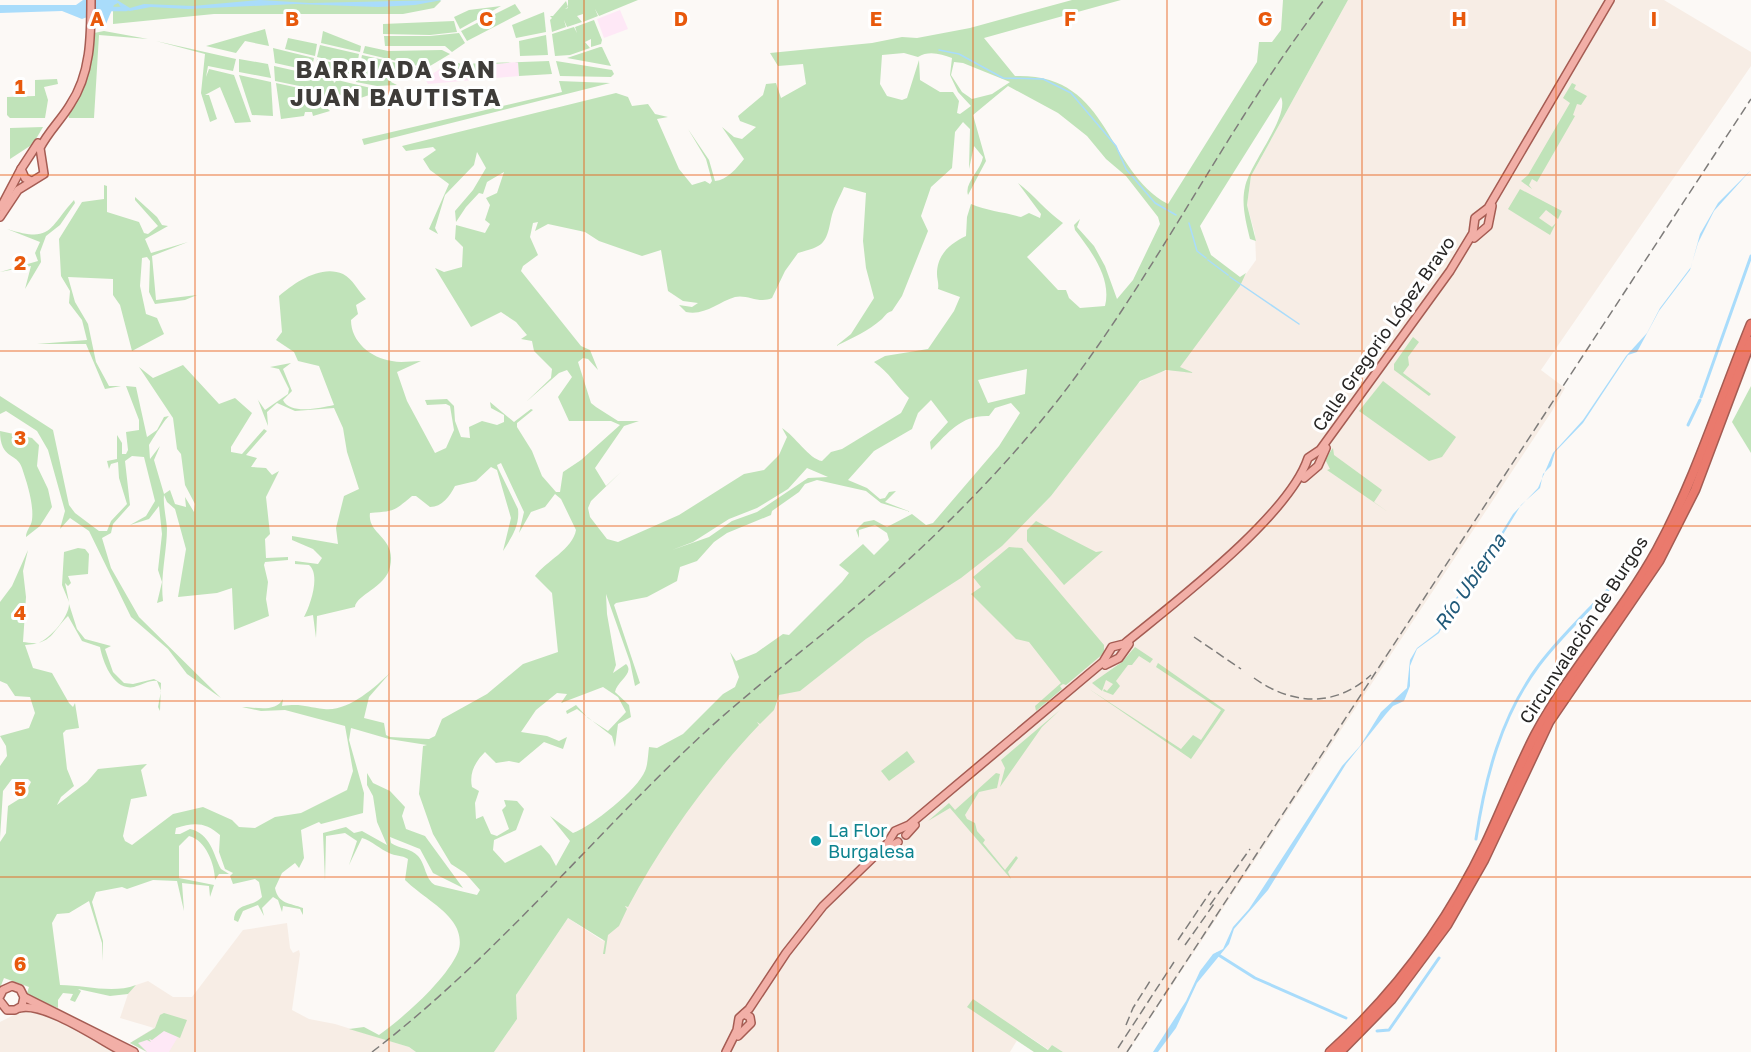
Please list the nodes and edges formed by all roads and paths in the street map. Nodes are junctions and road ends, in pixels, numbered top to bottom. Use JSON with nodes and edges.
{"nodes":[{"id":1,"x":89,"y":0,"type":"edge"},
{"id":2,"x":1612,"y":0,"type":"edge"},
{"id":3,"x":89,"y":22,"type":"junction"},
{"id":4,"x":29,"y":158,"type":"junction"},
{"id":5,"x":41,"y":161,"type":"junction"},
{"id":6,"x":21,"y":169,"type":"junction"},
{"id":7,"x":31,"y":181,"type":"junction"},
{"id":8,"x":0,"y":209,"type":"edge"},
{"id":9,"x":0,"y":217,"type":"edge"},
{"id":10,"x":1484,"y":217,"type":"junction"},
{"id":11,"x":1478,"y":227,"type":"junction"},
{"id":12,"x":1751,"y":324,"type":"edge"},
{"id":13,"x":1751,"y":341,"type":"edge"},
{"id":14,"x":1316,"y":457,"type":"junction"},
{"id":15,"x":1307,"y":463,"type":"junction"},
{"id":16,"x":1314,"y":468,"type":"junction"},
{"id":17,"x":1120,"y":649,"type":"junction"},
{"id":18,"x":1111,"y":657,"type":"junction"},
{"id":19,"x":903,"y":832,"type":"junction"},
{"id":20,"x":895,"y":839,"type":"junction"},
{"id":21,"x":24,"y":997,"type":"junction"},
{"id":22,"x":0,"y":998,"type":"edge"},
{"id":23,"x":20,"y":1008,"type":"junction"},
{"id":24,"x":747,"y":1016,"type":"junction"},
{"id":25,"x":738,"y":1023,"type":"junction"},
{"id":26,"x":746,"y":1027,"type":"junction"},
{"id":27,"x":123,"y":1052,"type":"edge"},
{"id":28,"x":134,"y":1052,"type":"edge"},
{"id":29,"x":728,"y":1052,"type":"edge"},
{"id":30,"x":1330,"y":1052,"type":"edge"},
{"id":31,"x":1340,"y":1052,"type":"edge"}],
"edges":[{"from":1,"to":3,"type":"main road"},
{"from":2,"to":10,"type":"main road"},
{"from":3,"to":4,"type":"main road"},
{"from":3,"to":5,"type":"main road"},
{"from":4,"to":5,"type":"main road"},
{"from":4,"to":6,"type":"main road"},
{"from":5,"to":7,"type":"main road"},
{"from":6,"to":7,"type":"main road"},
{"from":6,"to":8,"type":"main road"},
{"from":7,"to":9,"type":"main road"},
{"from":10,"to":11,"type":"main road"},
{"from":10,"to":11,"type":"main road"},
{"from":11,"to":14,"type":"main road","name":"Calle Gregorio López Bravo"},
{"from":12,"to":30,"type":"highway","name":"Circunvalación de Burgos"},
{"from":13,"to":31,"type":"highway","name":"Circunvalación de Burgos"},
{"from":14,"to":15,"type":"main road"},
{"from":14,"to":16,"type":"main road"},
{"from":15,"to":16,"type":"main road"},
{"from":15,"to":17,"type":"main road"},
{"from":16,"to":17,"type":"main road"},
{"from":17,"to":18,"type":"main road"},
{"from":17,"to":18,"type":"main road"},
{"from":18,"to":19,"type":"main road"},
{"from":19,"to":20,"type":"main road"},
{"from":19,"to":20,"type":"main road"},
{"from":20,"to":24,"type":"main road"},
{"from":21,"to":22,"type":"main road"},
{"from":21,"to":23,"type":"main road"},
{"from":21,"to":28,"type":"main road"},
{"from":22,"to":23,"type":"main road"},
{"from":23,"to":27,"type":"main road"},
{"from":24,"to":25,"type":"main road"},
{"from":24,"to":26,"type":"main road"},
{"from":25,"to":26,"type":"main road"},
{"from":25,"to":29,"type":"main road"},
{"from":26,"to":29,"type":"main road"}]}
